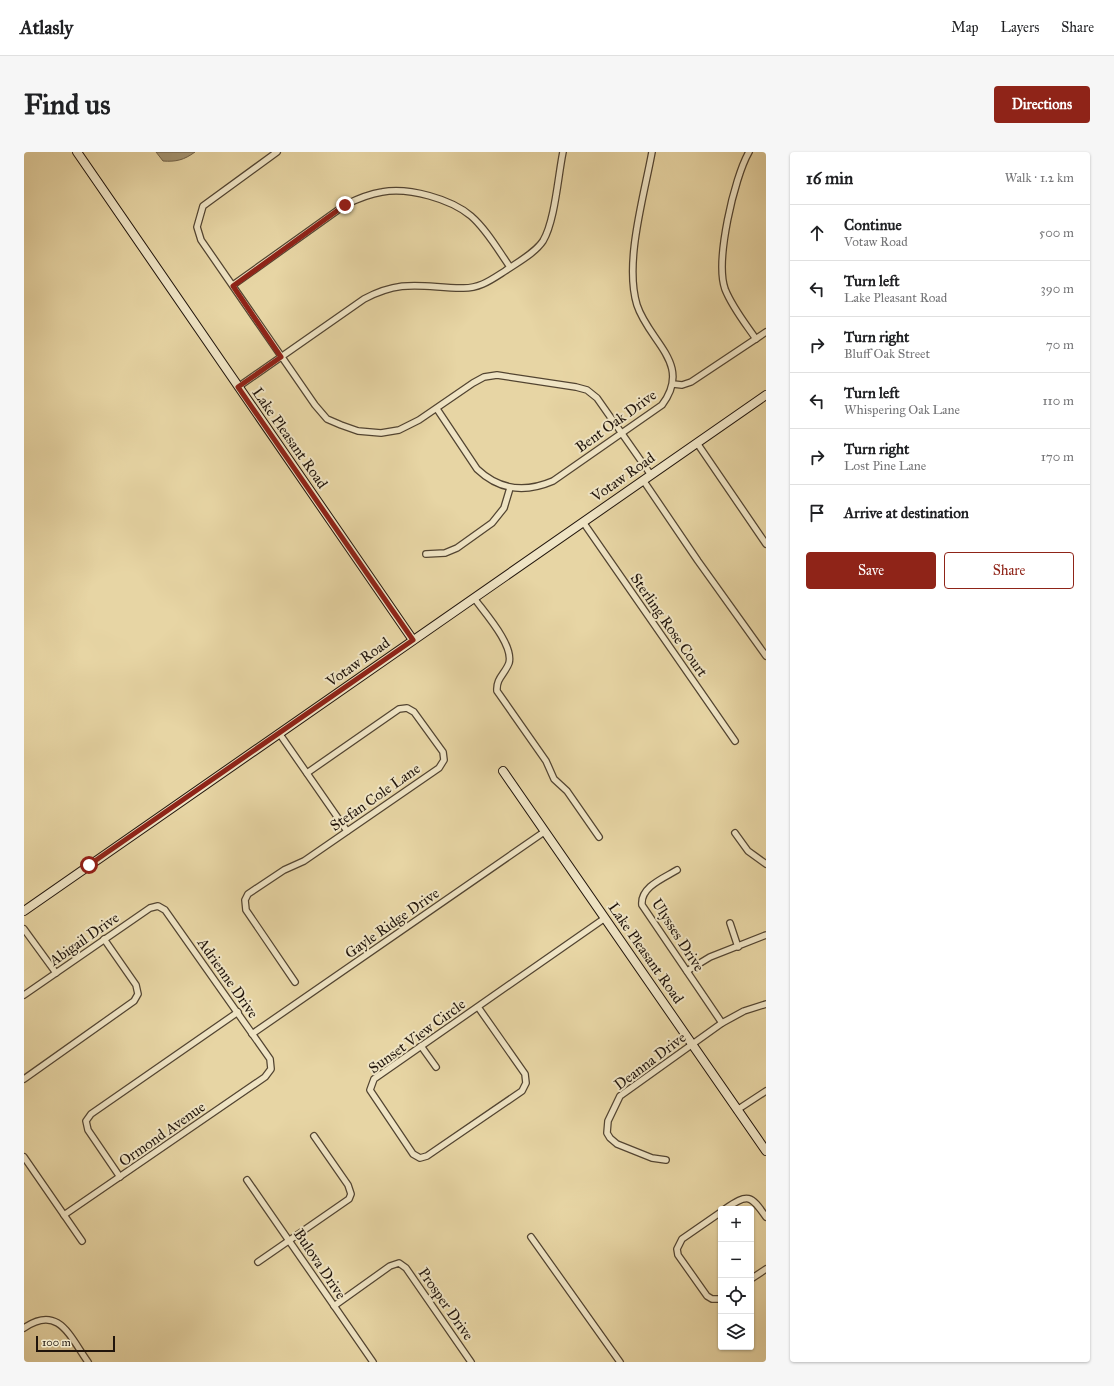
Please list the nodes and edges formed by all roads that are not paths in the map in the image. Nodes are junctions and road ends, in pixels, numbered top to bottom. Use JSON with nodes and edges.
{"nodes":[{"id":1,"x":76,"y":152,"type":"edge"},
{"id":2,"x":277,"y":152,"type":"edge"},
{"id":3,"x":562,"y":152,"type":"edge"},
{"id":4,"x":652,"y":152,"type":"edge"},
{"id":5,"x":749,"y":152,"type":"edge"},
{"id":6,"x":510,"y":267,"type":"junction"},
{"id":7,"x":233,"y":286,"type":"junction"},
{"id":8,"x":766,"y":332,"type":"edge"},
{"id":9,"x":756,"y":339,"type":"junction"},
{"id":10,"x":281,"y":357,"type":"junction"},
{"id":11,"x":674,"y":384,"type":"junction"},
{"id":12,"x":238,"y":387,"type":"junction"},
{"id":13,"x":766,"y":395,"type":"edge"},
{"id":14,"x":437,"y":409,"type":"junction"},
{"id":15,"x":622,"y":432,"type":"junction"},
{"id":16,"x":697,"y":443,"type":"junction"},
{"id":17,"x":651,"y":475,"type":"junction"},
{"id":18,"x":643,"y":480,"type":"junction"},
{"id":19,"x":510,"y":488,"type":"junction"},
{"id":20,"x":582,"y":522,"type":"junction"},
{"id":21,"x":766,"y":544,"type":"edge"},
{"id":22,"x":426,"y":554,"type":"dead end"},
{"id":23,"x":474,"y":598,"type":"junction"},
{"id":24,"x":413,"y":640,"type":"junction"},
{"id":25,"x":766,"y":656,"type":"edge"},
{"id":26,"x":279,"y":733,"type":"junction"},
{"id":27,"x":735,"y":741,"type":"dead end"},
{"id":28,"x":503,"y":771,"type":"dead end"},
{"id":29,"x":307,"y":773,"type":"junction"},
{"id":30,"x":347,"y":830,"type":"junction"},
{"id":31,"x":544,"y":832,"type":"junction"},
{"id":32,"x":734,"y":833,"type":"dead end"},
{"id":33,"x":599,"y":837,"type":"dead end"},
{"id":34,"x":766,"y":864,"type":"edge"},
{"id":35,"x":677,"y":870,"type":"dead end"},
{"id":36,"x":158,"y":906,"type":"joint"},
{"id":37,"x":24,"y":911,"type":"edge"},
{"id":38,"x":605,"y":918,"type":"junction"},
{"id":39,"x":730,"y":923,"type":"dead end"},
{"id":40,"x":24,"y":929,"type":"edge"},
{"id":41,"x":766,"y":935,"type":"edge"},
{"id":42,"x":104,"y":939,"type":"junction"},
{"id":43,"x":738,"y":947,"type":"junction"},
{"id":44,"x":687,"y":972,"type":"junction"},
{"id":45,"x":56,"y":973,"type":"junction"},
{"id":46,"x":295,"y":982,"type":"dead end"},
{"id":47,"x":24,"y":995,"type":"edge"},
{"id":48,"x":766,"y":1004,"type":"edge"},
{"id":49,"x":478,"y":1007,"type":"junction"},
{"id":50,"x":238,"y":1012,"type":"junction"},
{"id":51,"x":722,"y":1023,"type":"junction"},
{"id":52,"x":252,"y":1034,"type":"junction"},
{"id":53,"x":692,"y":1044,"type":"junction"},
{"id":54,"x":422,"y":1046,"type":"junction"},
{"id":55,"x":436,"y":1067,"type":"dead end"},
{"id":56,"x":271,"y":1069,"type":"joint"},
{"id":57,"x":24,"y":1078,"type":"edge"},
{"id":58,"x":766,"y":1091,"type":"edge"},
{"id":59,"x":737,"y":1110,"type":"junction"},
{"id":60,"x":314,"y":1136,"type":"dead end"},
{"id":61,"x":766,"y":1151,"type":"edge"},
{"id":62,"x":24,"y":1157,"type":"edge"},
{"id":63,"x":666,"y":1160,"type":"dead end"},
{"id":64,"x":120,"y":1177,"type":"junction"},
{"id":65,"x":247,"y":1180,"type":"dead end"},
{"id":66,"x":730,"y":1206,"type":"edge"},
{"id":67,"x":718,"y":1214,"type":"edge"},
{"id":68,"x":64,"y":1216,"type":"junction"},
{"id":69,"x":766,"y":1217,"type":"edge"},
{"id":70,"x":531,"y":1237,"type":"dead end"},
{"id":71,"x":289,"y":1240,"type":"junction"},
{"id":72,"x":82,"y":1241,"type":"dead end"},
{"id":73,"x":258,"y":1262,"type":"dead end"},
{"id":74,"x":766,"y":1269,"type":"edge"},
{"id":75,"x":752,"y":1278,"type":"edge"},
{"id":76,"x":718,"y":1299,"type":"edge"},
{"id":77,"x":334,"y":1306,"type":"junction"},
{"id":78,"x":24,"y":1328,"type":"edge"},
{"id":79,"x":88,"y":1362,"type":"edge"},
{"id":80,"x":373,"y":1362,"type":"edge"},
{"id":81,"x":471,"y":1362,"type":"edge"},
{"id":82,"x":620,"y":1362,"type":"edge"}],
"edges":[{"from":1,"to":12,"type":"street","name":"Lake Pleasant Road"},
{"from":2,"to":7,"type":"street"},
{"from":3,"to":6,"type":"street"},
{"from":4,"to":11,"type":"street","name":"Bent Oak Drive"},
{"from":5,"to":9,"type":"street"},
{"from":6,"to":7,"type":"street"},
{"from":6,"to":10,"type":"street"},
{"from":7,"to":10,"type":"street"},
{"from":8,"to":9,"type":"street"},
{"from":9,"to":11,"type":"street"},
{"from":10,"to":12,"type":"street"},
{"from":10,"to":14,"type":"street"},
{"from":11,"to":15,"type":"street","name":"Bent Oak Drive"},
{"from":12,"to":24,"type":"street","name":"Lake Pleasant Road"},
{"from":13,"to":16,"type":"street","name":"Votaw Road"},
{"from":14,"to":15,"type":"street"},
{"from":14,"to":19,"type":"street","name":"Bent Oak Drive"},
{"from":15,"to":17,"type":"street"},
{"from":15,"to":19,"type":"street","name":"Bent Oak Drive"},
{"from":16,"to":17,"type":"street","name":"Votaw Road"},
{"from":16,"to":21,"type":"street"},
{"from":17,"to":18,"type":"street","name":"Votaw Road"},
{"from":18,"to":20,"type":"street","name":"Votaw Road"},
{"from":18,"to":25,"type":"street"},
{"from":19,"to":22,"type":"street"},
{"from":20,"to":23,"type":"street","name":"Votaw Road"},
{"from":20,"to":27,"type":"street","name":"Sterling Rose Court"},
{"from":23,"to":24,"type":"street","name":"Votaw Road"},
{"from":23,"to":33,"type":"street"},
{"from":24,"to":26,"type":"street","name":"Votaw Road"},
{"from":26,"to":29,"type":"street"},
{"from":26,"to":37,"type":"street","name":"Votaw Road"},
{"from":28,"to":31,"type":"street","name":"Lake Pleasant Road"},
{"from":29,"to":30,"type":"street"},
{"from":29,"to":30,"type":"street","name":"Stefan Cole Lane"},
{"from":30,"to":46,"type":"street","name":"Stefan Cole Lane"},
{"from":31,"to":38,"type":"street","name":"Lake Pleasant Road"},
{"from":31,"to":52,"type":"street","name":"Gayle Ridge Drive"},
{"from":32,"to":34,"type":"street"},
{"from":35,"to":44,"type":"street","name":"Ulysses Drive"},
{"from":36,"to":42,"type":"street","name":"Abigail Drive"},
{"from":36,"to":50,"type":"street","name":"Adrienne Drive"},
{"from":38,"to":49,"type":"street","name":"Sunset View Circle"},
{"from":38,"to":53,"type":"street","name":"Lake Pleasant Road"},
{"from":39,"to":43,"type":"street"},
{"from":40,"to":45,"type":"street"},
{"from":41,"to":43,"type":"street"},
{"from":42,"to":45,"type":"street","name":"Abigail Drive"},
{"from":42,"to":57,"type":"street"},
{"from":43,"to":44,"type":"street"},
{"from":44,"to":51,"type":"street","name":"Ulysses Drive"},
{"from":45,"to":47,"type":"street","name":"Abigail Drive"},
{"from":48,"to":51,"type":"street","name":"Deanna Drive"},
{"from":49,"to":54,"type":"street","name":"Sunset View Circle"},
{"from":49,"to":54,"type":"street","name":"Sunset View Circle"},
{"from":50,"to":52,"type":"street","name":"Adrienne Drive"},
{"from":50,"to":64,"type":"street"},
{"from":51,"to":53,"type":"street","name":"Deanna Drive"},
{"from":52,"to":56,"type":"street","name":"Adrienne Drive"},
{"from":53,"to":59,"type":"street","name":"Lake Pleasant Road"},
{"from":53,"to":63,"type":"street","name":"Deanna Drive"},
{"from":54,"to":55,"type":"street"},
{"from":56,"to":64,"type":"street","name":"Ormond Avenue"},
{"from":58,"to":59,"type":"street"},
{"from":59,"to":61,"type":"street","name":"Lake Pleasant Road"},
{"from":60,"to":71,"type":"street"},
{"from":62,"to":68,"type":"street"},
{"from":64,"to":68,"type":"street","name":"Ormond Avenue"},
{"from":65,"to":71,"type":"street","name":"Bulova Drive"},
{"from":66,"to":69,"type":"street"},
{"from":67,"to":76,"type":"street"},
{"from":68,"to":72,"type":"street"},
{"from":70,"to":82,"type":"street"},
{"from":71,"to":73,"type":"street"},
{"from":71,"to":77,"type":"street","name":"Bulova Drive"},
{"from":74,"to":75,"type":"street"},
{"from":77,"to":80,"type":"street","name":"Bulova Drive"},
{"from":77,"to":81,"type":"street","name":"Prosper Drive"},
{"from":78,"to":79,"type":"street"}]}
